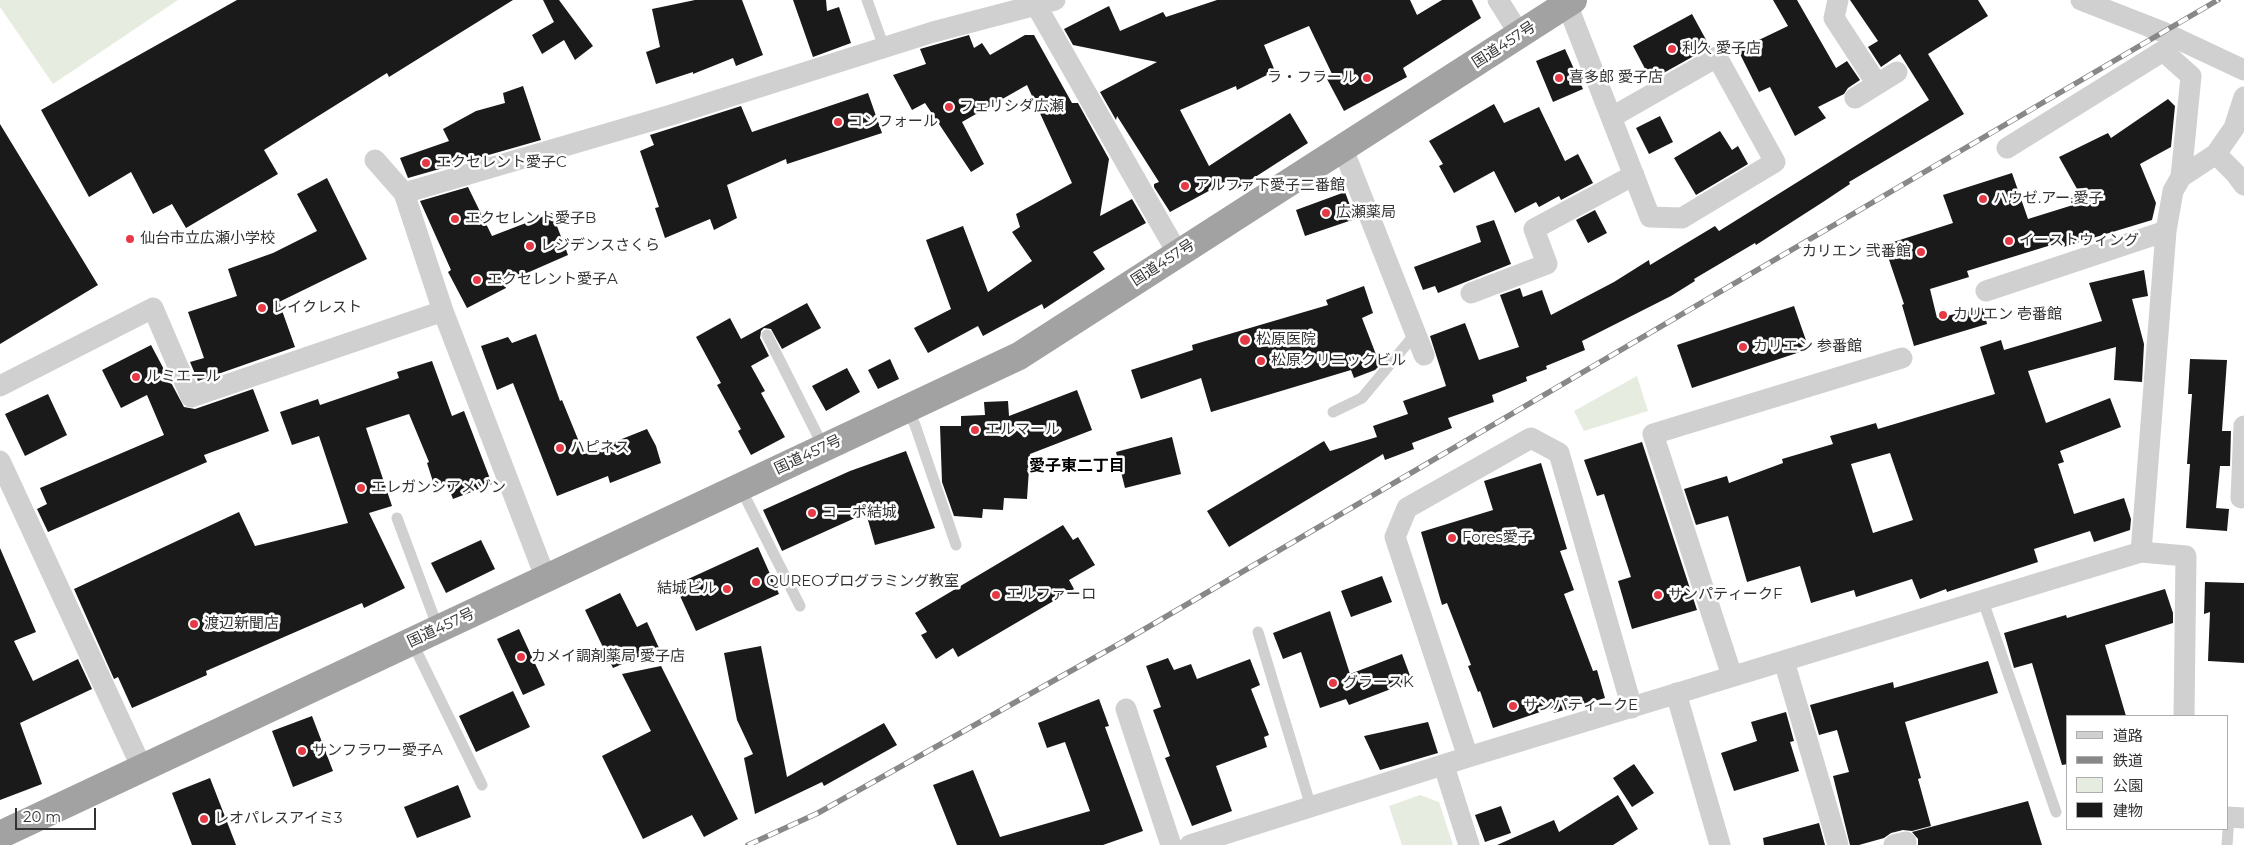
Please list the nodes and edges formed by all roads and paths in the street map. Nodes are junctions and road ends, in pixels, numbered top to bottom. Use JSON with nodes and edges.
{"nodes":[{"id":1,"x":867,"y":0,"type":"edge"},
{"id":2,"x":1498,"y":0,"type":"edge"},
{"id":3,"x":1838,"y":0,"type":"edge"},
{"id":4,"x":2081,"y":0,"type":"edge"},
{"id":5,"x":1046,"y":2,"type":"edge"},
{"id":6,"x":1570,"y":2,"type":"edge"},
{"id":7,"x":1520,"y":35,"type":"junction"},
{"id":8,"x":884,"y":47,"type":"junction"},
{"id":9,"x":2244,"y":70,"type":"edge"},
{"id":10,"x":1897,"y":72,"type":"dead end"},
{"id":11,"x":1877,"y":84,"type":"junction"},
{"id":12,"x":2244,"y":97,"type":"edge"},
{"id":13,"x":1856,"y":98,"type":"dead end"},
{"id":14,"x":1612,"y":117,"type":"junction"},
{"id":15,"x":2007,"y":148,"type":"dead end"},
{"id":16,"x":1343,"y":149,"type":"junction"},
{"id":17,"x":2216,"y":154,"type":"junction"},
{"id":18,"x":375,"y":160,"type":"dead end"},
{"id":19,"x":1634,"y":175,"type":"junction"},
{"id":20,"x":2181,"y":177,"type":"junction"},
{"id":21,"x":2244,"y":185,"type":"edge"},
{"id":22,"x":404,"y":194,"type":"junction"},
{"id":23,"x":2166,"y":231,"type":"junction"},
{"id":24,"x":1178,"y":254,"type":"junction"},
{"id":25,"x":1986,"y":291,"type":"dead end"},
{"id":26,"x":1471,"y":293,"type":"dead end"},
{"id":27,"x":443,"y":311,"type":"junction"},
{"id":28,"x":1416,"y":333,"type":"junction"},
{"id":29,"x":767,"y":336,"type":"dead end"},
{"id":30,"x":1424,"y":355,"type":"dead end"},
{"id":31,"x":1902,"y":358,"type":"dead end"},
{"id":32,"x":0,"y":386,"type":"edge"},
{"id":33,"x":907,"y":409,"type":"junction"},
{"id":34,"x":1333,"y":412,"type":"dead end"},
{"id":35,"x":2244,"y":426,"type":"edge"},
{"id":36,"x":824,"y":448,"type":"junction"},
{"id":37,"x":0,"y":461,"type":"edge"},
{"id":38,"x":740,"y":487,"type":"junction"},
{"id":39,"x":2241,"y":498,"type":"dead end"},
{"id":40,"x":397,"y":518,"type":"dead end"},
{"id":41,"x":956,"y":545,"type":"dead end"},
{"id":42,"x":2141,"y":552,"type":"junction"},
{"id":43,"x":546,"y":579,"type":"junction"},
{"id":44,"x":1983,"y":601,"type":"junction"},
{"id":45,"x":800,"y":606,"type":"dead end"},
{"id":46,"x":438,"y":629,"type":"junction"},
{"id":47,"x":1258,"y":632,"type":"dead end"},
{"id":48,"x":412,"y":642,"type":"junction"},
{"id":49,"x":1784,"y":662,"type":"junction"},
{"id":50,"x":1732,"y":676,"type":"junction"},
{"id":51,"x":1676,"y":693,"type":"junction"},
{"id":52,"x":1632,"y":708,"type":"junction"},
{"id":53,"x":1126,"y":709,"type":"dead end"},
{"id":54,"x":2184,"y":715,"type":"edge"},
{"id":55,"x":1468,"y":757,"type":"junction"},
{"id":56,"x":1444,"y":766,"type":"junction"},
{"id":57,"x":142,"y":768,"type":"junction"},
{"id":58,"x":482,"y":785,"type":"dead end"},
{"id":59,"x":1311,"y":807,"type":"junction"},
{"id":60,"x":2056,"y":812,"type":"dead end"},
{"id":61,"x":2233,"y":817,"type":"edge"},
{"id":62,"x":2,"y":830,"type":"edge"},
{"id":63,"x":1171,"y":845,"type":"edge"},
{"id":64,"x":1190,"y":845,"type":"edge"},
{"id":65,"x":1470,"y":845,"type":"edge"},
{"id":66,"x":1720,"y":845,"type":"edge"},
{"id":67,"x":1838,"y":845,"type":"edge"},
{"id":68,"x":2226,"y":845,"type":"edge"}],
"edges":[{"from":1,"to":8,"type":"lane"},
{"from":2,"to":7,"type":"street"},
{"from":3,"to":11,"type":"street"},
{"from":4,"to":9,"type":"street"},
{"from":5,"to":8,"type":"street"},
{"from":5,"to":24,"type":"street"},
{"from":6,"to":7,"type":"highway","name":"国道457号"},
{"from":6,"to":14,"type":"street"},
{"from":7,"to":16,"type":"highway","name":"国道457号"},
{"from":8,"to":22,"type":"street"},
{"from":10,"to":11,"type":"street"},
{"from":11,"to":13,"type":"street"},
{"from":12,"to":17,"type":"street"},
{"from":14,"to":19,"type":"street"},
{"from":14,"to":19,"type":"street"},
{"from":15,"to":20,"type":"street"},
{"from":16,"to":24,"type":"highway","name":"国道457号"},
{"from":16,"to":28,"type":"street"},
{"from":17,"to":20,"type":"street"},
{"from":17,"to":21,"type":"street"},
{"from":18,"to":22,"type":"street"},
{"from":19,"to":26,"type":"street"},
{"from":20,"to":23,"type":"street"},
{"from":22,"to":27,"type":"street"},
{"from":23,"to":25,"type":"street"},
{"from":23,"to":42,"type":"street"},
{"from":24,"to":33,"type":"highway","name":"国道457号"},
{"from":27,"to":32,"type":"street"},
{"from":27,"to":43,"type":"street"},
{"from":28,"to":30,"type":"street"},
{"from":28,"to":34,"type":"lane"},
{"from":29,"to":36,"type":"lane"},
{"from":31,"to":50,"type":"street"},
{"from":33,"to":36,"type":"highway","name":"国道457号"},
{"from":33,"to":41,"type":"lane"},
{"from":35,"to":39,"type":"street"},
{"from":36,"to":38,"type":"highway","name":"国道457号"},
{"from":37,"to":57,"type":"street"},
{"from":38,"to":43,"type":"highway","name":"国道457号"},
{"from":38,"to":45,"type":"lane"},
{"from":40,"to":46,"type":"lane"},
{"from":42,"to":44,"type":"street"},
{"from":42,"to":54,"type":"street"},
{"from":43,"to":46,"type":"highway","name":"国道457号"},
{"from":44,"to":49,"type":"street"},
{"from":44,"to":60,"type":"lane"},
{"from":46,"to":48,"type":"highway","name":"国道457号"},
{"from":47,"to":59,"type":"lane"},
{"from":48,"to":57,"type":"highway","name":"国道457号"},
{"from":48,"to":58,"type":"lane"},
{"from":49,"to":50,"type":"street"},
{"from":49,"to":67,"type":"street"},
{"from":50,"to":51,"type":"street"},
{"from":51,"to":52,"type":"street"},
{"from":51,"to":66,"type":"street"},
{"from":52,"to":55,"type":"street"},
{"from":52,"to":55,"type":"street"},
{"from":53,"to":63,"type":"street"},
{"from":55,"to":56,"type":"street"},
{"from":56,"to":59,"type":"street"},
{"from":56,"to":65,"type":"street"},
{"from":57,"to":62,"type":"highway","name":"国道457号"},
{"from":59,"to":64,"type":"street"},
{"from":61,"to":68,"type":"lane"}]}
